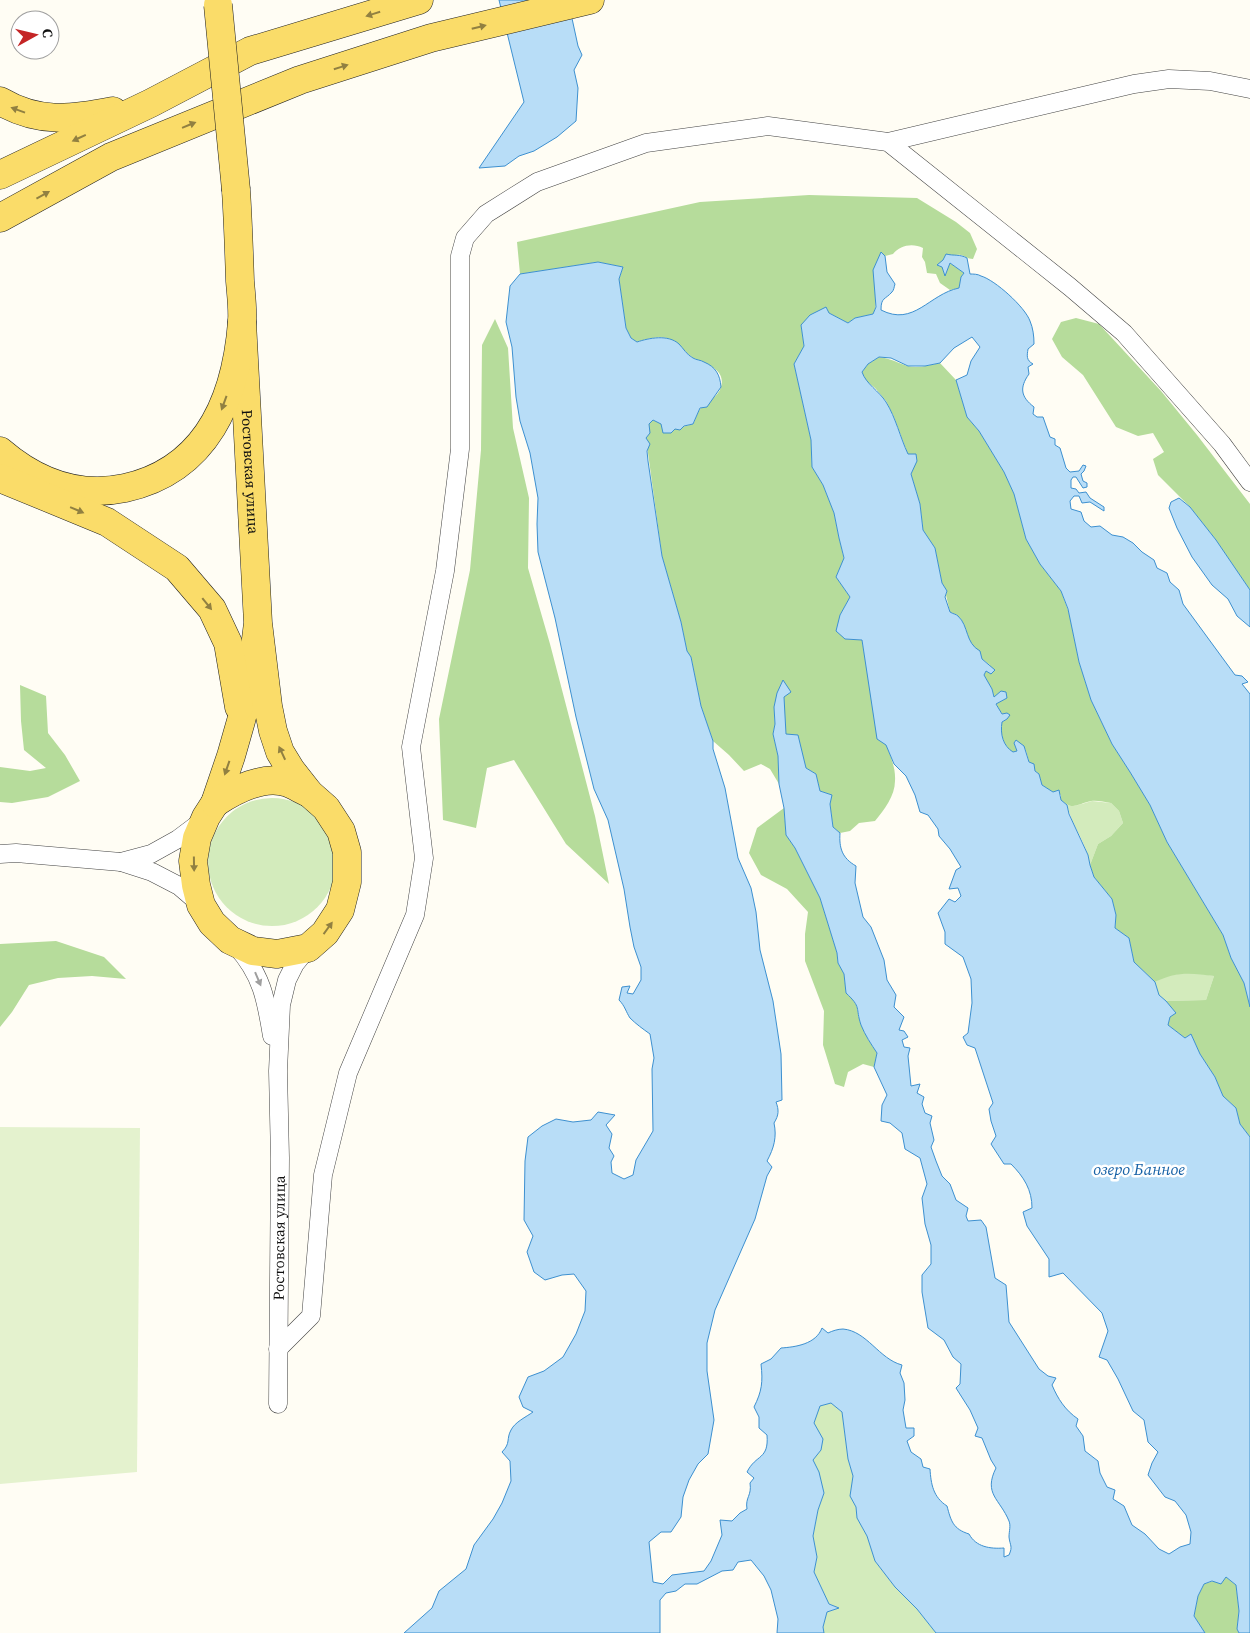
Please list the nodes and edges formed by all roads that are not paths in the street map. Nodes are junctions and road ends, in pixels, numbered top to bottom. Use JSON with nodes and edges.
{"nodes":[{"id":1,"x":419,"y":0,"type":"edge"},
{"id":2,"x":590,"y":0,"type":"edge"},
{"id":3,"x":218,"y":2,"type":"edge"},
{"id":4,"x":1250,"y":89,"type":"edge"},
{"id":5,"x":0,"y":101,"type":"edge"},
{"id":6,"x":152,"y":103,"type":"junction"},
{"id":7,"x":888,"y":142,"type":"junction"},
{"id":8,"x":0,"y":175,"type":"edge"},
{"id":9,"x":7,"y":215,"type":"edge"},
{"id":10,"x":0,"y":238,"type":"edge"},
{"id":11,"x":242,"y":322,"type":"junction"},
{"id":12,"x":0,"y":451,"type":"edge"},
{"id":13,"x":0,"y":478,"type":"edge"},
{"id":14,"x":1250,"y":482,"type":"edge"},
{"id":15,"x":258,"y":623,"type":"junction"},
{"id":16,"x":241,"y":721,"type":"junction"},
{"id":17,"x":310,"y":793,"type":"junction"},
{"id":18,"x":211,"y":810,"type":"junction"},
{"id":19,"x":0,"y":854,"type":"edge"},
{"id":20,"x":121,"y":862,"type":"junction"},
{"id":21,"x":201,"y":905,"type":"junction"},
{"id":22,"x":230,"y":940,"type":"junction"},
{"id":23,"x":308,"y":948,"type":"junction"},
{"id":24,"x":278,"y":1071,"type":"junction"},
{"id":25,"x":278,"y":1348,"type":"junction"},
{"id":26,"x":278,"y":1404,"type":"dead end"}],
"edges":[{"from":1,"to":6,"type":"main road","one_way":true},
{"from":9,"to":2,"type":"main road","one_way":true},
{"from":3,"to":11,"type":"main road","bridge":true},
{"from":4,"to":7,"type":"street"},
{"from":6,"to":5,"type":"main road","one_way":true},
{"from":6,"to":8,"type":"main road","one_way":true},
{"from":7,"to":14,"type":"street"},
{"from":7,"to":25,"type":"street"},
{"from":9,"to":10,"type":"main road"},
{"from":11,"to":12,"type":"main road","one_way":true},
{"from":11,"to":15,"type":"main road","name":"Ростовская улица"},
{"from":13,"to":16,"type":"main road","one_way":true},
{"from":15,"to":16,"type":"main road"},
{"from":17,"to":15,"type":"main road","one_way":true},
{"from":16,"to":18,"type":"main road","one_way":true},
{"from":17,"to":18,"type":"main road"},
{"from":23,"to":17,"type":"main road","one_way":true},
{"from":18,"to":20,"type":"street"},
{"from":18,"to":21,"type":"main road","one_way":true},
{"from":19,"to":20,"type":"street"},
{"from":20,"to":21,"type":"street"},
{"from":21,"to":22,"type":"main road"},
{"from":22,"to":23,"type":"main road"},
{"from":22,"to":24,"type":"street","one_way":true},
{"from":23,"to":24,"type":"street"},
{"from":24,"to":25,"type":"street","name":"Ростовская улица"},
{"from":25,"to":26,"type":"street","name":"Ростовская улица"}]}
